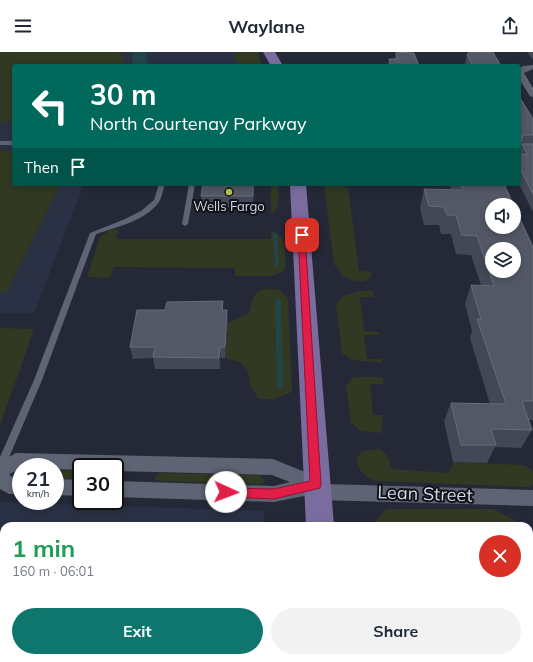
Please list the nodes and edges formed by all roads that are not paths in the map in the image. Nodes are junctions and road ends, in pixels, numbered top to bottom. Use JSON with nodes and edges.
{"nodes":[{"id":1,"x":270,"y":52,"type":"edge"},
{"id":2,"x":276,"y":64,"type":"edge"},
{"id":3,"x":533,"y":67,"type":"edge"},
{"id":4,"x":521,"y":71,"type":"edge"},
{"id":5,"x":521,"y":74,"type":"edge"},
{"id":6,"x":533,"y":94,"type":"edge"},
{"id":7,"x":0,"y":143,"type":"edge"},
{"id":8,"x":12,"y":143,"type":"edge"},
{"id":9,"x":161,"y":186,"type":"edge"},
{"id":10,"x":192,"y":186,"type":"edge"},
{"id":11,"x":298,"y":186,"type":"edge"},
{"id":12,"x":185,"y":224,"type":"dead end"},
{"id":13,"x":72,"y":464,"type":"edge"},
{"id":14,"x":0,"y":467,"type":"edge"},
{"id":15,"x":124,"y":467,"type":"edge"},
{"id":16,"x":0,"y":472,"type":"edge"},
{"id":17,"x":0,"y":477,"type":"edge"},
{"id":18,"x":12,"y":486,"type":"edge"},
{"id":19,"x":316,"y":488,"type":"junction"},
{"id":20,"x":124,"y":489,"type":"edge"},
{"id":21,"x":533,"y":498,"type":"edge"},
{"id":22,"x":320,"y":522,"type":"edge"}],
"edges":[{"from":1,"to":2,"type":"main road"},
{"from":3,"to":4,"type":"street"},
{"from":5,"to":6,"type":"street"},
{"from":7,"to":8,"type":"lane"},
{"from":9,"to":14,"type":"lane"},
{"from":10,"to":12,"type":"lane"},
{"from":11,"to":19,"type":"main road"},
{"from":13,"to":16,"type":"street"},
{"from":15,"to":19,"type":"street"},
{"from":17,"to":18,"type":"street"},
{"from":19,"to":20,"type":"street"},
{"from":19,"to":21,"type":"street","name":"Lean Street"},
{"from":19,"to":22,"type":"main road"}]}
